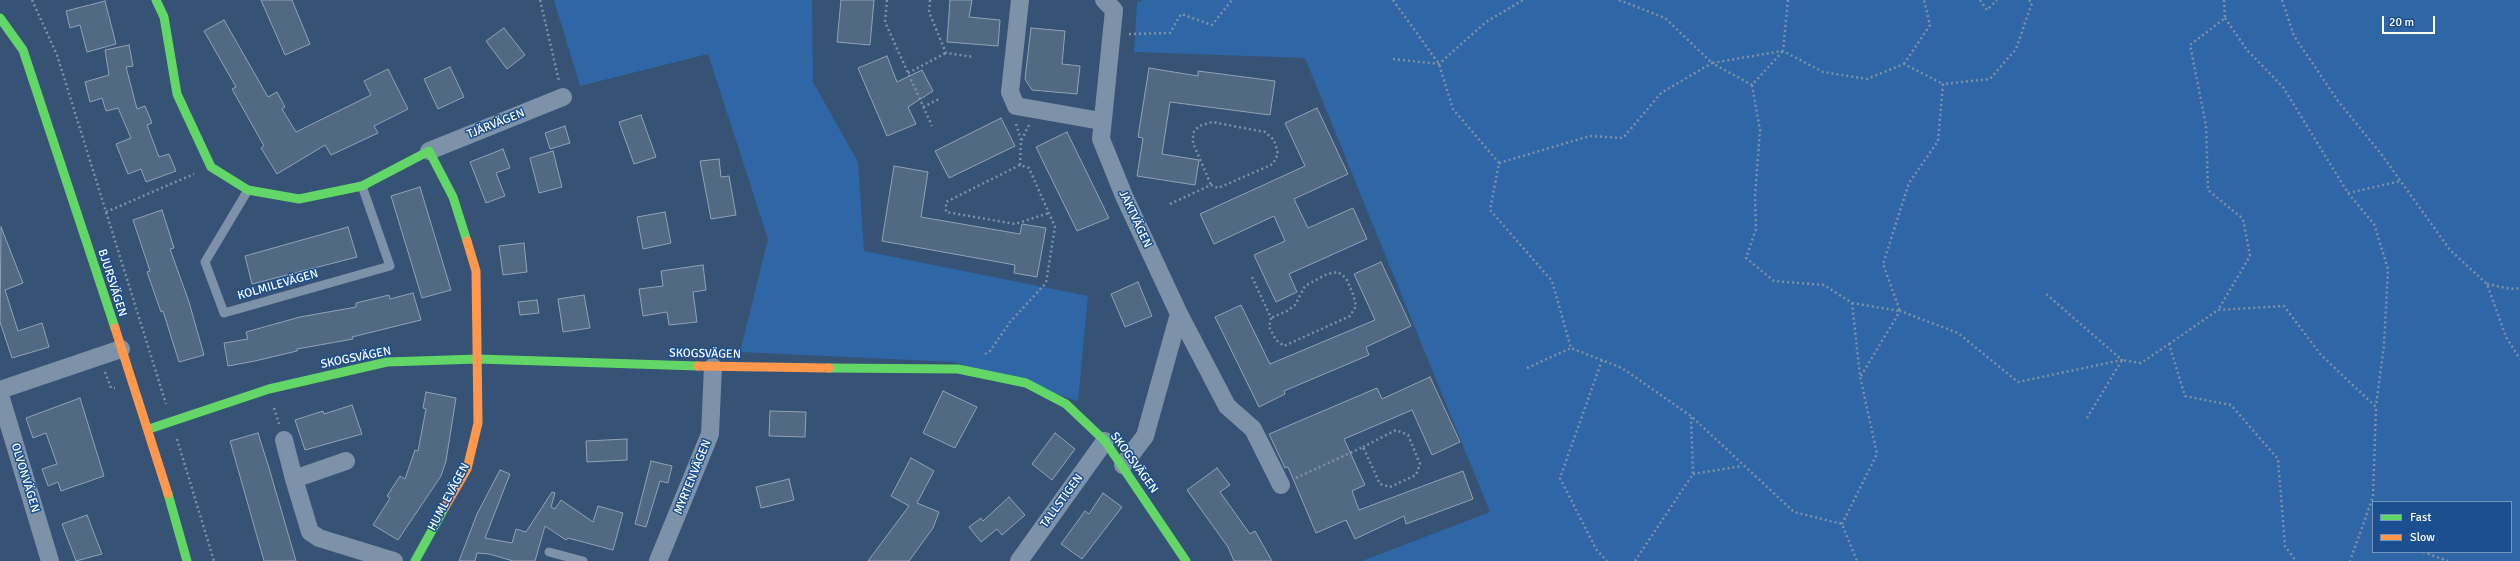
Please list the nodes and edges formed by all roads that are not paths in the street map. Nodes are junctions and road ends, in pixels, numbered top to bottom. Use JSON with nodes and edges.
{"nodes":[{"id":1,"x":156,"y":0,"type":"edge"},
{"id":2,"x":1020,"y":0,"type":"edge"},
{"id":3,"x":1104,"y":0,"type":"edge"},
{"id":4,"x":0,"y":18,"type":"edge"},
{"id":5,"x":563,"y":97,"type":"road end"},
{"id":6,"x":1101,"y":121,"type":"junction"},
{"id":7,"x":429,"y":151,"type":"junction"},
{"id":8,"x":362,"y":186,"type":"junction"},
{"id":9,"x":248,"y":190,"type":"junction"},
{"id":10,"x":1179,"y":314,"type":"junction"},
{"id":11,"x":121,"y":349,"type":"junction"},
{"id":12,"x":478,"y":359,"type":"junction"},
{"id":13,"x":713,"y":366,"type":"junction"},
{"id":14,"x":0,"y":390,"type":"edge"},
{"id":15,"x":0,"y":395,"type":"edge"},
{"id":16,"x":149,"y":429,"type":"junction"},
{"id":17,"x":284,"y":440,"type":"road end"},
{"id":18,"x":1105,"y":440,"type":"junction"},
{"id":19,"x":346,"y":461,"type":"dead end"},
{"id":20,"x":1123,"y":464,"type":"junction"},
{"id":21,"x":294,"y":478,"type":"junction"},
{"id":22,"x":1281,"y":485,"type":"road end"},
{"id":23,"x":549,"y":552,"type":"dead end"},
{"id":24,"x":50,"y":561,"type":"edge"},
{"id":25,"x":187,"y":561,"type":"edge"},
{"id":26,"x":394,"y":561,"type":"edge"},
{"id":27,"x":415,"y":561,"type":"edge"},
{"id":28,"x":583,"y":561,"type":"edge"},
{"id":29,"x":658,"y":561,"type":"edge"},
{"id":30,"x":1019,"y":561,"type":"edge"},
{"id":31,"x":1186,"y":561,"type":"edge"}],
"edges":[{"from":1,"to":9,"type":"street"},
{"from":2,"to":6,"type":"street"},
{"from":3,"to":6,"type":"street","name":"JAKTVÄGEN"},
{"from":4,"to":11,"type":"street","name":"BJURSVÄGEN"},
{"from":5,"to":7,"type":"street","name":"TJÄRVÄGEN"},
{"from":6,"to":10,"type":"street","name":"JAKTVÄGEN"},
{"from":7,"to":8,"type":"street"},
{"from":7,"to":12,"type":"street"},
{"from":8,"to":9,"type":"street"},
{"from":8,"to":9,"type":"lane","name":"KOLMILEVÄGEN"},
{"from":10,"to":20,"type":"street"},
{"from":10,"to":22,"type":"street","name":"JAKTVÄGEN"},
{"from":11,"to":14,"type":"street"},
{"from":11,"to":16,"type":"street","name":"BJURSVÄGEN"},
{"from":12,"to":13,"type":"street","name":"SKOGSVÄGEN"},
{"from":12,"to":16,"type":"street","name":"SKOGSVÄGEN"},
{"from":12,"to":27,"type":"street","name":"HUMLEVÄGEN"},
{"from":13,"to":18,"type":"street","name":"SKOGSVÄGEN"},
{"from":13,"to":29,"type":"street","name":"MYRTENVÄGEN"},
{"from":15,"to":24,"type":"street","name":"OLVONVÄGEN"},
{"from":16,"to":25,"type":"street","name":"BJURSVÄGEN"},
{"from":17,"to":21,"type":"street"},
{"from":18,"to":20,"type":"street","name":"SKOGSVÄGEN"},
{"from":18,"to":30,"type":"street","name":"TALLSTIGEN"},
{"from":19,"to":21,"type":"street"},
{"from":20,"to":31,"type":"street","name":"SKOGSVÄGEN"},
{"from":21,"to":26,"type":"street"},
{"from":23,"to":28,"type":"lane"}]}
